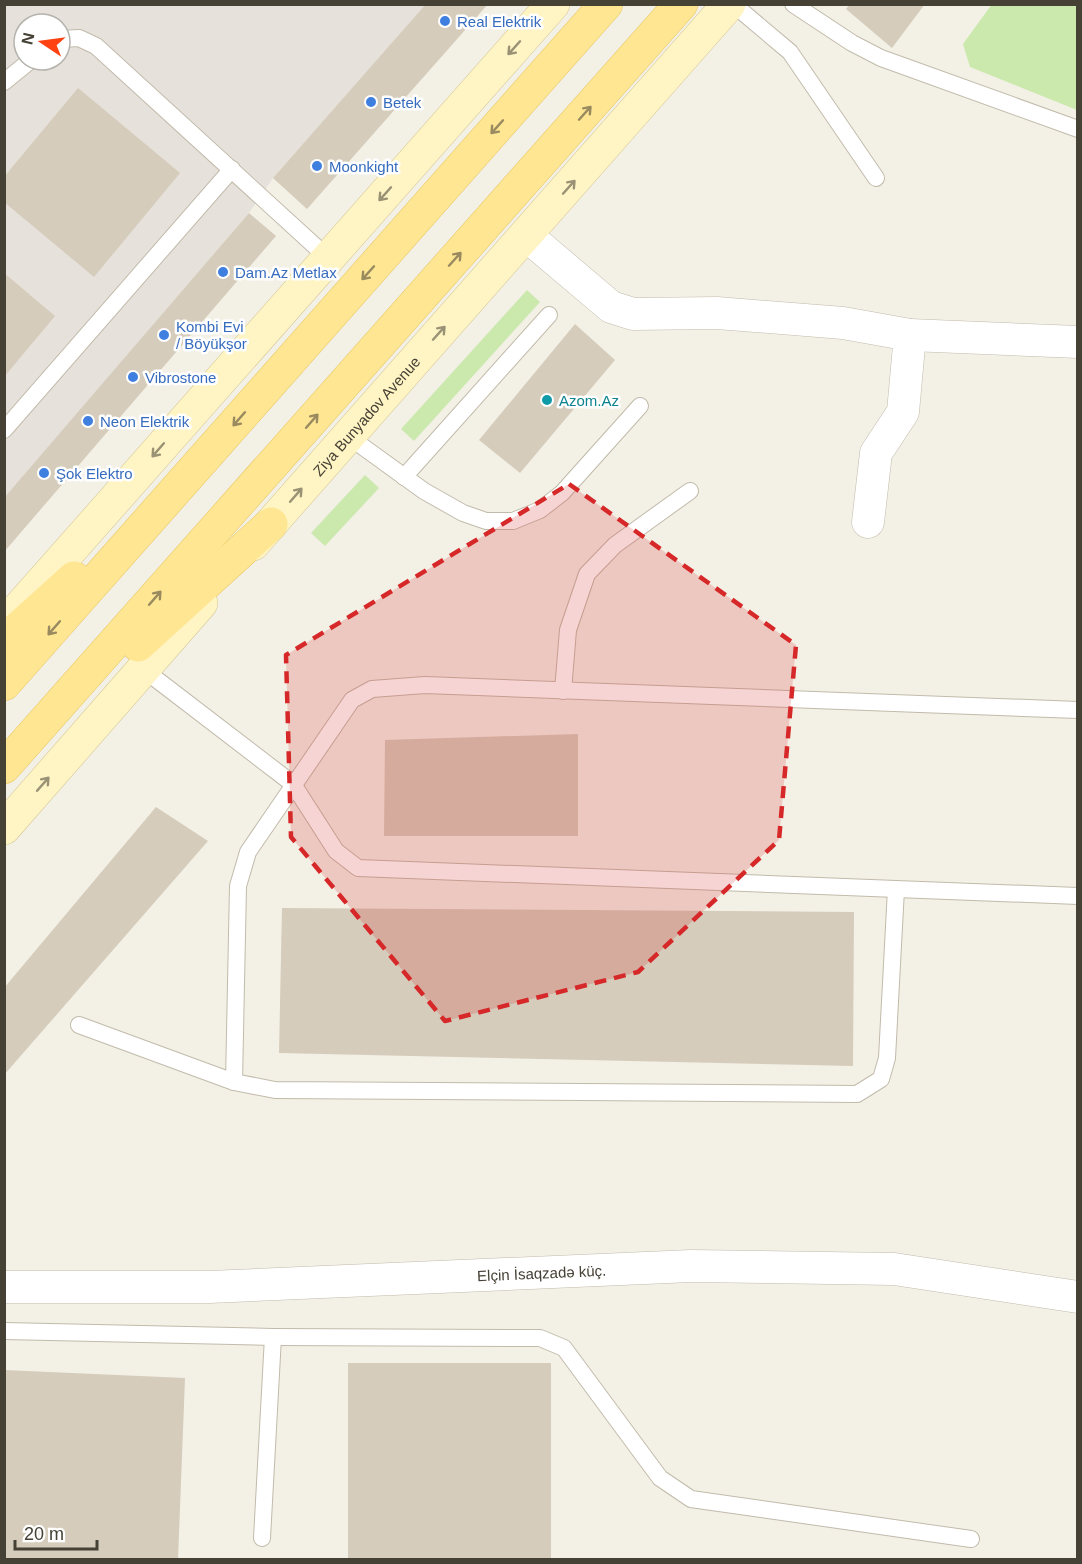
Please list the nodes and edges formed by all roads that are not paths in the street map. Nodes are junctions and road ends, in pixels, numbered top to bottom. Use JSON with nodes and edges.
{"nodes":[{"id":1,"x":553,"y":4,"type":"edge"},
{"id":2,"x":586,"y":4,"type":"edge"},
{"id":3,"x":606,"y":4,"type":"edge"},
{"id":4,"x":681,"y":4,"type":"edge"},
{"id":5,"x":731,"y":4,"type":"edge"},
{"id":6,"x":793,"y":4,"type":"edge"},
{"id":7,"x":72,"y":38,"type":"edge"},
{"id":8,"x":16,"y":72,"type":"edge"},
{"id":9,"x":4,"y":82,"type":"edge"},
{"id":10,"x":525,"y":96,"type":"junction"},
{"id":11,"x":1077,"y":129,"type":"edge"},
{"id":12,"x":231,"y":169,"type":"junction"},
{"id":13,"x":876,"y":178,"type":"dead end"},
{"id":14,"x":526,"y":235,"type":"junction"},
{"id":15,"x":328,"y":258,"type":"junction"},
{"id":16,"x":549,"y":315,"type":"dead end"},
{"id":17,"x":910,"y":335,"type":"junction"},
{"id":18,"x":1077,"y":342,"type":"edge"},
{"id":19,"x":640,"y":406,"type":"dead end"},
{"id":20,"x":4,"y":430,"type":"edge"},
{"id":21,"x":348,"y":436,"type":"junction"},
{"id":22,"x":195,"y":468,"type":"junction"},
{"id":23,"x":404,"y":477,"type":"junction"},
{"id":24,"x":690,"y":491,"type":"dead end"},
{"id":25,"x":868,"y":522,"type":"dead end"},
{"id":26,"x":271,"y":524,"type":"junction"},
{"id":27,"x":4,"y":625,"type":"edge"},
{"id":28,"x":4,"y":641,"type":"edge"},
{"id":29,"x":143,"y":669,"type":"junction"},
{"id":30,"x":4,"y":684,"type":"edge"},
{"id":31,"x":563,"y":691,"type":"junction"},
{"id":32,"x":1077,"y":710,"type":"edge"},
{"id":33,"x":5,"y":766,"type":"edge"},
{"id":34,"x":293,"y":784,"type":"junction"},
{"id":35,"x":4,"y":828,"type":"edge"},
{"id":36,"x":896,"y":889,"type":"junction"},
{"id":37,"x":1077,"y":896,"type":"edge"},
{"id":38,"x":79,"y":1025,"type":"dead end"},
{"id":39,"x":234,"y":1083,"type":"junction"},
{"id":40,"x":4,"y":1287,"type":"edge"},
{"id":41,"x":1077,"y":1297,"type":"edge"},
{"id":42,"x":4,"y":1331,"type":"edge"},
{"id":43,"x":273,"y":1337,"type":"junction"},
{"id":44,"x":262,"y":1538,"type":"dead end"},
{"id":45,"x":971,"y":1539,"type":"dead end"}],
"edges":[{"from":1,"to":15,"type":"main road","one_way":true},
{"from":2,"to":10,"type":"main road"},
{"from":3,"to":10,"type":"main road"},
{"from":33,"to":4,"type":"main road","one_way":true},
{"from":5,"to":13,"type":"lane"},
{"from":14,"to":5,"type":"main road","name":"Ziya Bunyadov Avenue","one_way":true},
{"from":6,"to":11,"type":"lane"},
{"from":7,"to":12,"type":"lane"},
{"from":8,"to":9,"type":"lane"},
{"from":10,"to":22,"type":"main road","one_way":true},
{"from":12,"to":15,"type":"lane"},
{"from":12,"to":20,"type":"lane"},
{"from":14,"to":17,"type":"street"},
{"from":21,"to":14,"type":"main road","name":"Ziya Bunyadov Avenue","one_way":true},
{"from":15,"to":27,"type":"main road","one_way":true},
{"from":16,"to":23,"type":"lane"},
{"from":17,"to":18,"type":"street"},
{"from":17,"to":25,"type":"street"},
{"from":19,"to":23,"type":"lane"},
{"from":21,"to":23,"type":"lane"},
{"from":26,"to":21,"type":"main road","name":"Ziya Bunyadov Avenue","one_way":true},
{"from":22,"to":28,"type":"main road"},
{"from":22,"to":30,"type":"main road","one_way":true},
{"from":24,"to":31,"type":"lane"},
{"from":26,"to":29,"type":"main road","name":"Ziya Bunyadov Avenue"},
{"from":26,"to":33,"type":"main road"},
{"from":29,"to":34,"type":"lane"},
{"from":35,"to":29,"type":"main road","name":"Ziya Bunyadov Avenue","one_way":true},
{"from":31,"to":32,"type":"lane"},
{"from":31,"to":34,"type":"lane"},
{"from":34,"to":36,"type":"lane"},
{"from":34,"to":39,"type":"lane"},
{"from":36,"to":37,"type":"lane"},
{"from":36,"to":39,"type":"lane"},
{"from":38,"to":39,"type":"lane"},
{"from":40,"to":41,"type":"street","name":"Elçin İsaqzadə küç."},
{"from":42,"to":43,"type":"lane"},
{"from":43,"to":44,"type":"lane"},
{"from":43,"to":45,"type":"lane"}]}
